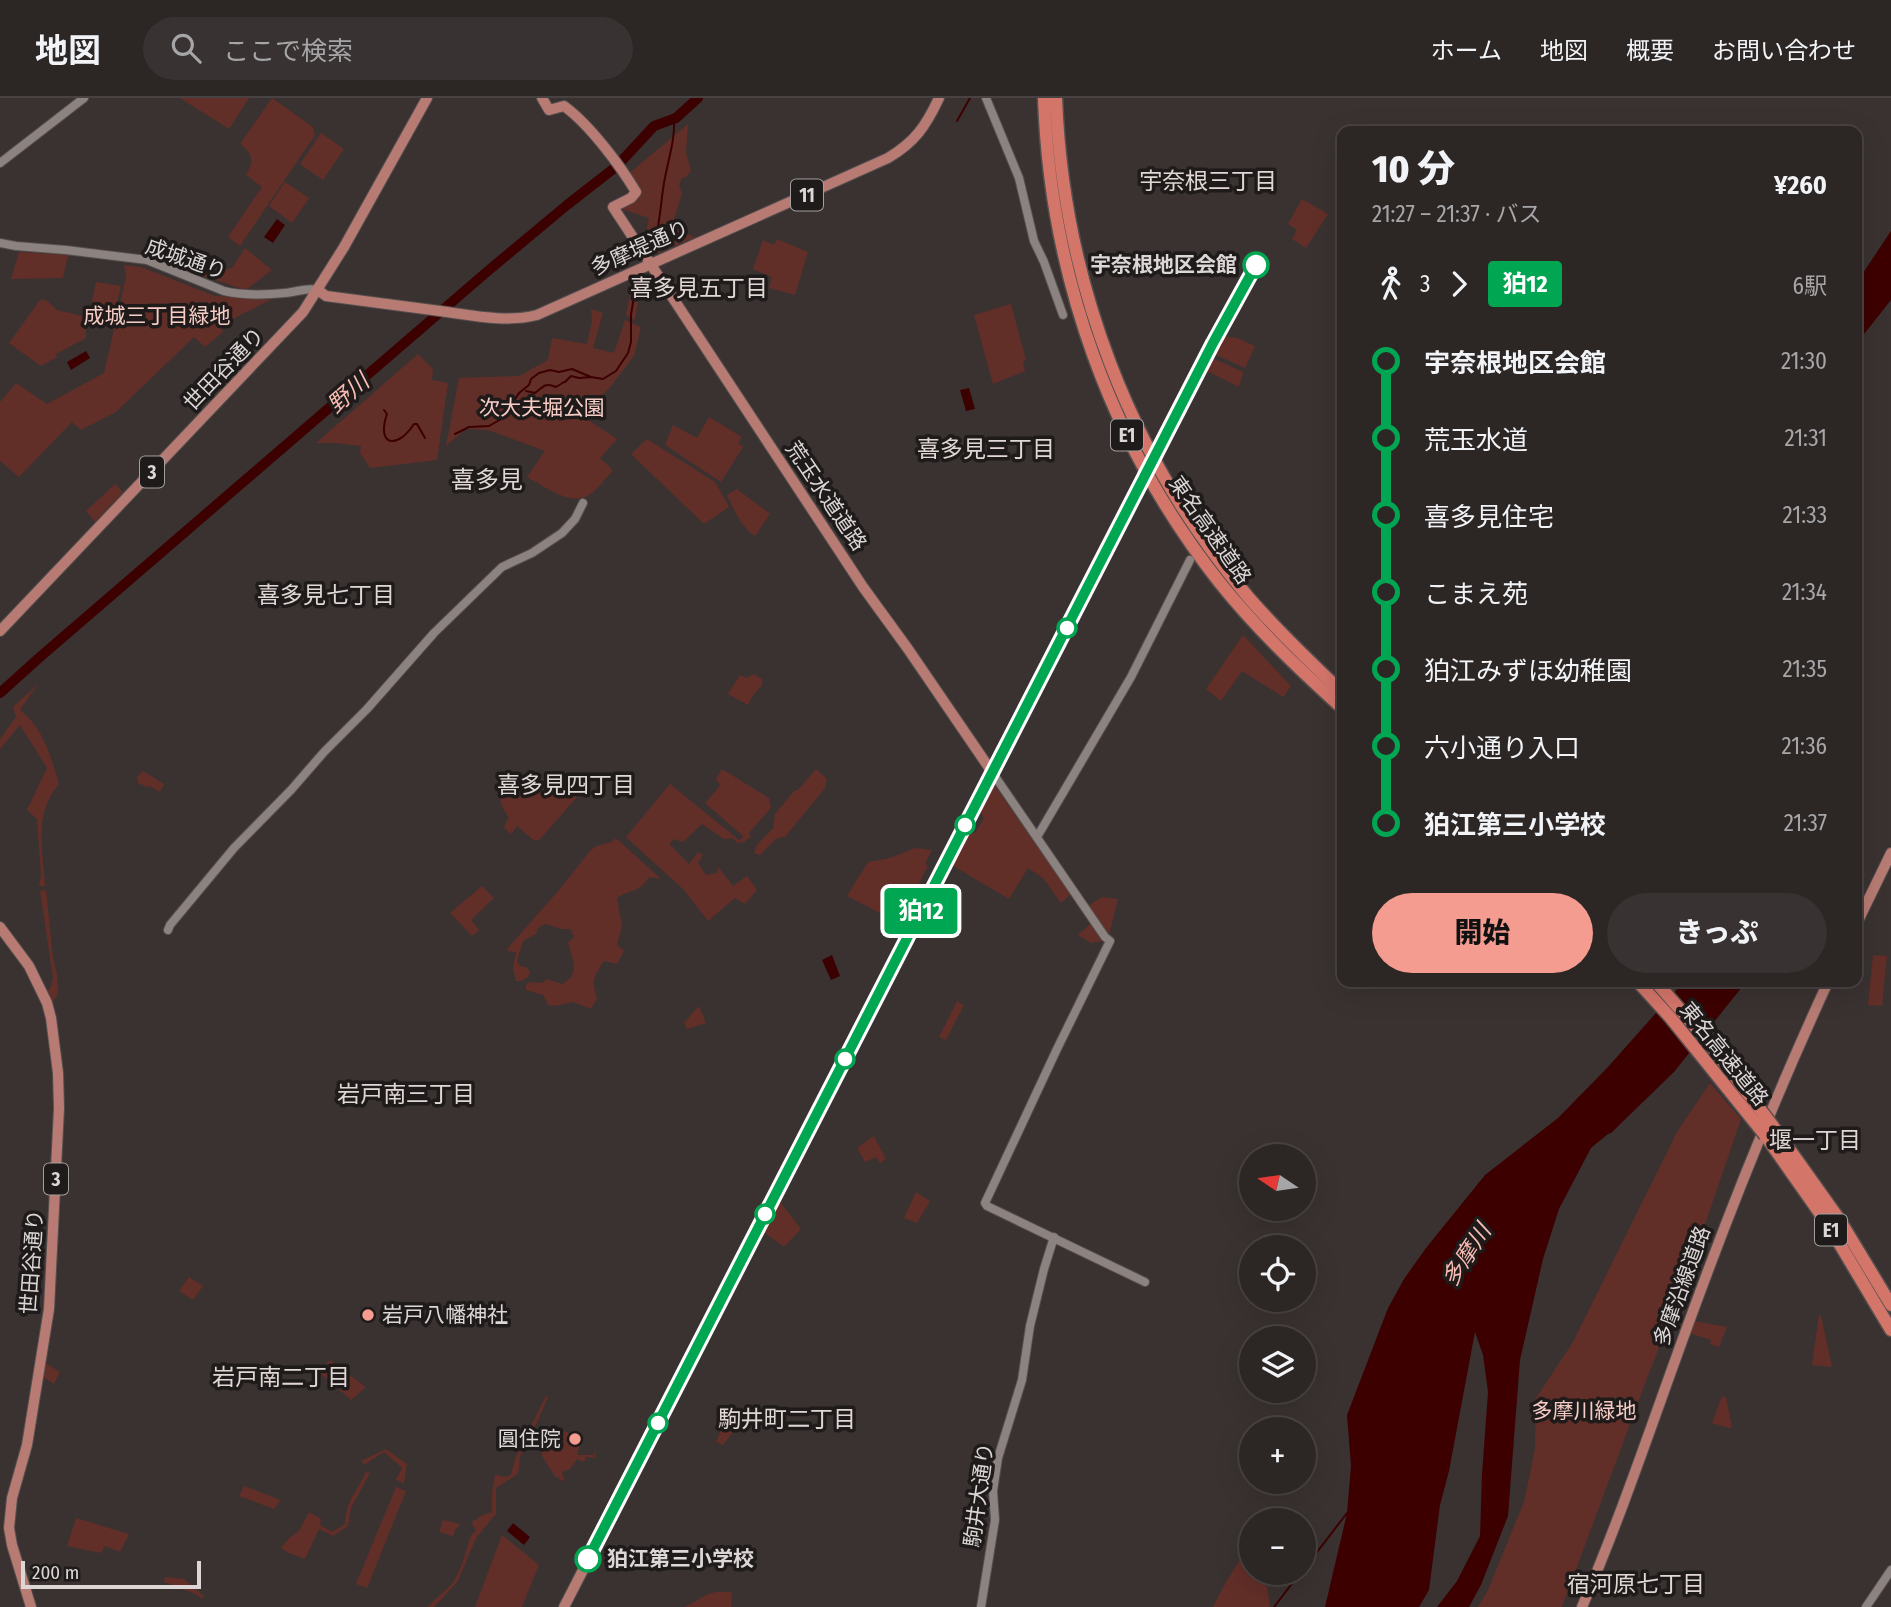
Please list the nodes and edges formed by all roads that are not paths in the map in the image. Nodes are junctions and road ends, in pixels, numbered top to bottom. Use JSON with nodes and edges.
{"nodes":[{"id":1,"x":84,"y":98,"type":"edge"},
{"id":2,"x":426,"y":98,"type":"edge"},
{"id":3,"x":541,"y":98,"type":"edge"},
{"id":4,"x":939,"y":98,"type":"edge"},
{"id":5,"x":986,"y":98,"type":"edge"},
{"id":6,"x":1044,"y":98,"type":"edge"},
{"id":7,"x":1056,"y":98,"type":"edge"},
{"id":8,"x":0,"y":163,"type":"edge"},
{"id":9,"x":0,"y":243,"type":"edge"},
{"id":10,"x":652,"y":264,"type":"junction"},
{"id":11,"x":318,"y":290,"type":"junction"},
{"id":12,"x":1063,"y":315,"type":"dead end"},
{"id":13,"x":1141,"y":483,"type":"dead end"},
{"id":14,"x":583,"y":503,"type":"dead end"},
{"id":15,"x":1190,"y":560,"type":"dead end"},
{"id":16,"x":0,"y":631,"type":"edge"},
{"id":17,"x":1337,"y":687,"type":"edge"},
{"id":18,"x":1337,"y":703,"type":"edge"},
{"id":19,"x":992,"y":772,"type":"junction"},
{"id":20,"x":1037,"y":837,"type":"junction"},
{"id":21,"x":1891,"y":853,"type":"edge"},
{"id":22,"x":1862,"y":913,"type":"edge"},
{"id":23,"x":0,"y":927,"type":"edge"},
{"id":24,"x":168,"y":930,"type":"dead end"},
{"id":25,"x":1643,"y":987,"type":"edge"},
{"id":26,"x":1660,"y":987,"type":"edge"},
{"id":27,"x":1826,"y":987,"type":"edge"},
{"id":28,"x":1054,"y":1237,"type":"junction"},
{"id":29,"x":1145,"y":1282,"type":"dead end"},
{"id":30,"x":1891,"y":1305,"type":"edge"},
{"id":31,"x":1891,"y":1330,"type":"edge"},
{"id":32,"x":4,"y":1529,"type":"edge"},
{"id":33,"x":1891,"y":1570,"type":"edge"},
{"id":34,"x":31,"y":1607,"type":"edge"},
{"id":35,"x":564,"y":1607,"type":"edge"},
{"id":36,"x":981,"y":1607,"type":"edge"},
{"id":37,"x":1581,"y":1607,"type":"edge"},
{"id":38,"x":1866,"y":1607,"type":"edge"}],
"edges":[{"from":1,"to":8,"type":"street"},
{"from":2,"to":11,"type":"main road","name":"世田谷通り","number":"3"},
{"from":3,"to":10,"type":"main road","name":"荒玉水道道路"},
{"from":4,"to":10,"type":"main road","name":"多摩堤通り","number":"11"},
{"from":5,"to":12,"type":"street"},
{"from":6,"to":18,"type":"highway","name":"東名高速道路","number":"E1"},
{"from":7,"to":17,"type":"highway","name":"東名高速道路","number":"E1"},
{"from":9,"to":11,"type":"street","name":"成城通り"},
{"from":10,"to":11,"type":"main road","name":"多摩堤通り","number":"11"},
{"from":10,"to":19,"type":"main road","name":"荒玉水道道路"},
{"from":11,"to":16,"type":"main road","name":"世田谷通り","number":"3"},
{"from":13,"to":19,"type":"main road"},
{"from":14,"to":24,"type":"street"},
{"from":15,"to":20,"type":"street"},
{"from":19,"to":20,"type":"street","name":"荒玉水道道路"},
{"from":19,"to":35,"type":"main road"},
{"from":20,"to":28,"type":"street","name":"荒玉水道道路"},
{"from":21,"to":22,"type":"main road"},
{"from":23,"to":32,"type":"main road","name":"世田谷通り","number":"3"},
{"from":25,"to":31,"type":"highway","name":"東名高速道路","number":"E1","bridge":true},
{"from":26,"to":30,"type":"highway","name":"東名高速道路","number":"E1","bridge":true},
{"from":27,"to":37,"type":"main road","name":"多摩沿線道路"},
{"from":28,"to":29,"type":"street"},
{"from":28,"to":36,"type":"street","name":"駒井大通り"},
{"from":32,"to":34,"type":"main road","name":"世田谷通り","number":"3"},
{"from":33,"to":38,"type":"street"}]}
